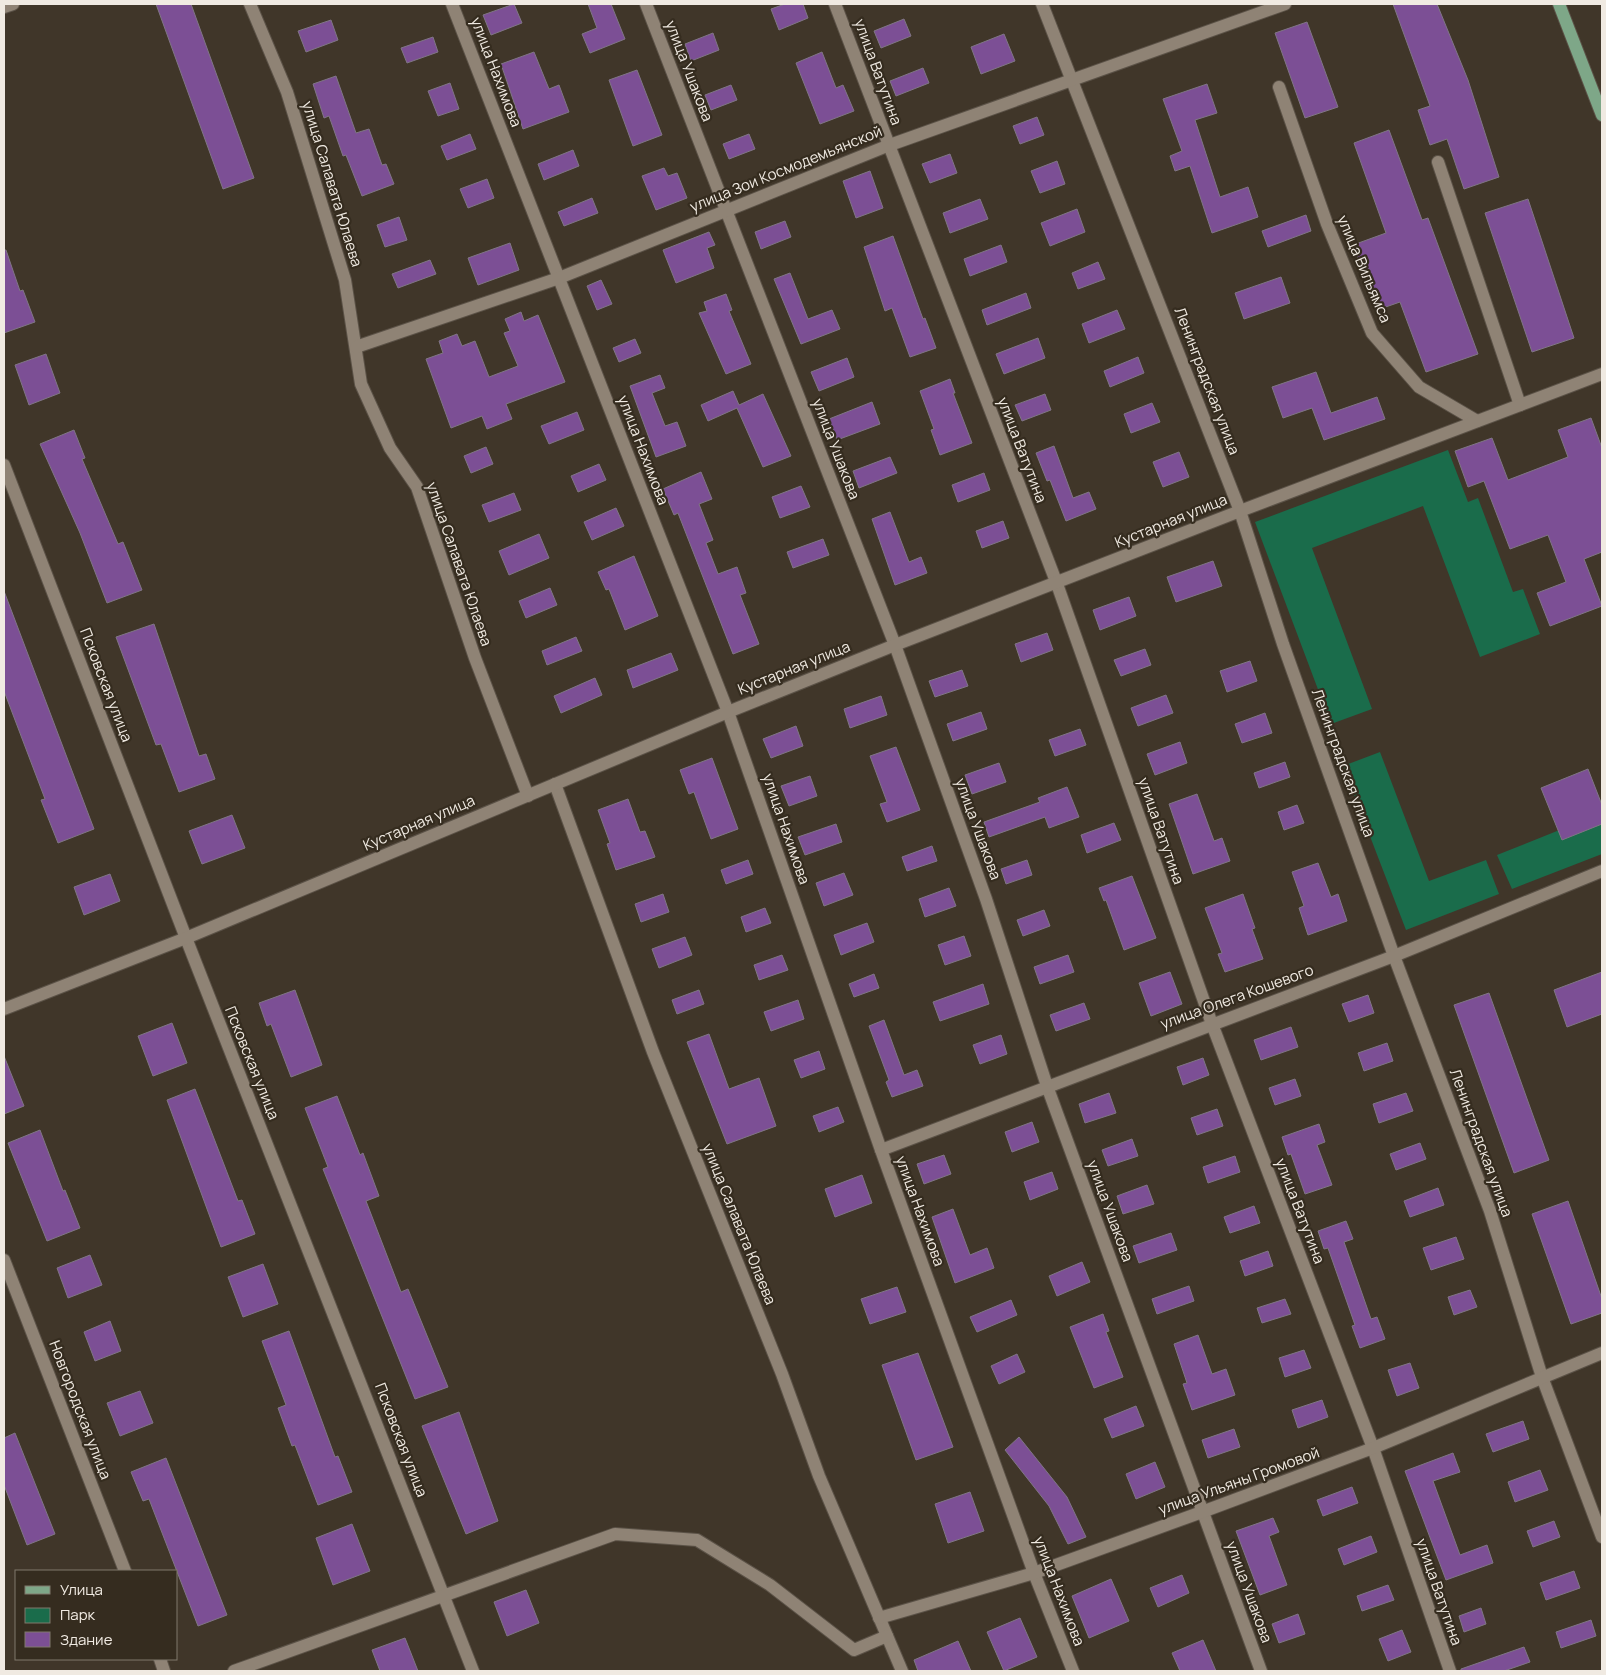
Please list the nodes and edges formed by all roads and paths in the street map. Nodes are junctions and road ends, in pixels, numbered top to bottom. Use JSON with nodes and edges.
{"nodes":[{"id":1,"x":13,"y":4,"type":"edge"},
{"id":2,"x":250,"y":4,"type":"edge"},
{"id":3,"x":452,"y":4,"type":"edge"},
{"id":4,"x":646,"y":4,"type":"edge"},
{"id":5,"x":835,"y":4,"type":"edge"},
{"id":6,"x":1042,"y":4,"type":"edge"},
{"id":7,"x":1285,"y":4,"type":"edge"},
{"id":8,"x":1559,"y":4,"type":"edge"},
{"id":9,"x":4,"y":8,"type":"edge"},
{"id":10,"x":1252,"y":9,"type":"edge"},
{"id":11,"x":1071,"y":79,"type":"junction"},
{"id":12,"x":1279,"y":87,"type":"dead end"},
{"id":13,"x":1602,"y":115,"type":"edge"},
{"id":14,"x":888,"y":146,"type":"junction"},
{"id":15,"x":1438,"y":162,"type":"dead end"},
{"id":16,"x":725,"y":210,"type":"junction"},
{"id":17,"x":559,"y":278,"type":"junction"},
{"id":18,"x":356,"y":347,"type":"junction"},
{"id":19,"x":1602,"y":374,"type":"edge"},
{"id":20,"x":1520,"y":405,"type":"junction"},
{"id":21,"x":1477,"y":421,"type":"junction"},
{"id":22,"x":4,"y":465,"type":"edge"},
{"id":23,"x":1240,"y":511,"type":"junction"},
{"id":24,"x":1056,"y":584,"type":"junction"},
{"id":25,"x":895,"y":645,"type":"junction"},
{"id":26,"x":728,"y":712,"type":"junction"},
{"id":27,"x":555,"y":784,"type":"junction"},
{"id":28,"x":528,"y":796,"type":"junction"},
{"id":29,"x":1602,"y":871,"type":"edge"},
{"id":30,"x":186,"y":938,"type":"junction"},
{"id":31,"x":1394,"y":956,"type":"junction"},
{"id":32,"x":4,"y":1009,"type":"edge"},
{"id":33,"x":1212,"y":1024,"type":"junction"},
{"id":34,"x":1047,"y":1086,"type":"junction"},
{"id":35,"x":881,"y":1150,"type":"junction"},
{"id":36,"x":4,"y":1260,"type":"edge"},
{"id":37,"x":1602,"y":1353,"type":"edge"},
{"id":38,"x":1542,"y":1377,"type":"junction"},
{"id":39,"x":1373,"y":1448,"type":"junction"},
{"id":40,"x":1202,"y":1512,"type":"junction"},
{"id":41,"x":1602,"y":1537,"type":"edge"},
{"id":42,"x":125,"y":1570,"type":"edge"},
{"id":43,"x":1034,"y":1573,"type":"junction"},
{"id":44,"x":444,"y":1596,"type":"junction"},
{"id":45,"x":880,"y":1618,"type":"junction"},
{"id":46,"x":887,"y":1636,"type":"junction"},
{"id":47,"x":234,"y":1671,"type":"edge"},
{"id":48,"x":473,"y":1671,"type":"edge"},
{"id":49,"x":902,"y":1671,"type":"edge"},
{"id":50,"x":1073,"y":1671,"type":"edge"},
{"id":51,"x":1261,"y":1671,"type":"edge"},
{"id":52,"x":1450,"y":1671,"type":"edge"}],
"edges":[{"from":1,"to":9,"type":"street"},
{"from":2,"to":18,"type":"street","name":"улица Салавата Юлаева"},
{"from":3,"to":17,"type":"street","name":"улица Нахимова"},
{"from":4,"to":16,"type":"street","name":"улица Ушакова"},
{"from":5,"to":14,"type":"street","name":"улица Ватутина"},
{"from":6,"to":11,"type":"street","name":"Ленинградская улица"},
{"from":7,"to":10,"type":"street","name":"улица Зои Космодемьянской"},
{"from":8,"to":13,"type":"main road"},
{"from":10,"to":11,"type":"street","name":"улица Зои Космодемьянской"},
{"from":11,"to":14,"type":"street","name":"улица Зои Космодемьянской"},
{"from":11,"to":23,"type":"street","name":"Ленинградская улица"},
{"from":12,"to":21,"type":"street","name":"улица Вильямса"},
{"from":14,"to":16,"type":"street","name":"улица Зои Космодемьянской"},
{"from":14,"to":24,"type":"street","name":"улица Ватутина"},
{"from":15,"to":20,"type":"street"},
{"from":16,"to":17,"type":"street","name":"улица Зои Космодемьянской"},
{"from":16,"to":25,"type":"street","name":"улица Ушакова"},
{"from":17,"to":18,"type":"street","name":"улица Зои Космодемьянской"},
{"from":17,"to":26,"type":"street","name":"улица Нахимова"},
{"from":18,"to":28,"type":"street","name":"улица Салавата Юлаева"},
{"from":19,"to":20,"type":"street","name":"Кустарная улица"},
{"from":20,"to":21,"type":"street","name":"Кустарная улица"},
{"from":21,"to":23,"type":"street","name":"Кустарная улица"},
{"from":22,"to":30,"type":"street","name":"Псковская улица"},
{"from":23,"to":24,"type":"street","name":"Кустарная улица"},
{"from":23,"to":31,"type":"street","name":"Ленинградская улица"},
{"from":24,"to":25,"type":"street","name":"Кустарная улица"},
{"from":24,"to":33,"type":"street","name":"улица Ватутина"},
{"from":25,"to":26,"type":"street","name":"Кустарная улица"},
{"from":25,"to":34,"type":"street","name":"улица Ушакова"},
{"from":26,"to":27,"type":"street","name":"Кустарная улица"},
{"from":26,"to":35,"type":"street","name":"улица Нахимова"},
{"from":27,"to":28,"type":"street","name":"Кустарная улица"},
{"from":27,"to":45,"type":"street","name":"улица Салавата Юлаева"},
{"from":28,"to":30,"type":"street","name":"Кустарная улица"},
{"from":29,"to":31,"type":"street","name":"улица Олега Кошевого"},
{"from":30,"to":32,"type":"street","name":"Кустарная улица"},
{"from":30,"to":44,"type":"street","name":"Псковская улица"},
{"from":31,"to":33,"type":"street","name":"улица Олега Кошевого"},
{"from":31,"to":38,"type":"street","name":"Ленинградская улица"},
{"from":33,"to":34,"type":"street","name":"улица Олега Кошевого"},
{"from":33,"to":39,"type":"street","name":"улица Ватутина"},
{"from":34,"to":35,"type":"street","name":"улица Олега Кошевого"},
{"from":34,"to":40,"type":"street","name":"улица Ушакова"},
{"from":35,"to":43,"type":"street","name":"улица Нахимова"},
{"from":36,"to":42,"type":"street","name":"Новгородская улица"},
{"from":37,"to":38,"type":"street","name":"улица Ульяны Громовой"},
{"from":38,"to":39,"type":"street","name":"улица Ульяны Громовой"},
{"from":38,"to":41,"type":"street","name":"Ленинградская улица"},
{"from":39,"to":40,"type":"street","name":"улица Ульяны Громовой"},
{"from":39,"to":52,"type":"street","name":"улица Ватутина"},
{"from":40,"to":43,"type":"street","name":"улица Ульяны Громовой"},
{"from":40,"to":51,"type":"street","name":"улица Ушакова"},
{"from":43,"to":45,"type":"street","name":"улица Ульяны Громовой"},
{"from":43,"to":50,"type":"street","name":"улица Нахимова"},
{"from":44,"to":46,"type":"street"},
{"from":44,"to":47,"type":"street"},
{"from":44,"to":48,"type":"street","name":"Псковская улица"},
{"from":45,"to":46,"type":"street","name":"улица Салавата Юлаева"},
{"from":46,"to":49,"type":"street","name":"улица Салавата Юлаева"}]}
